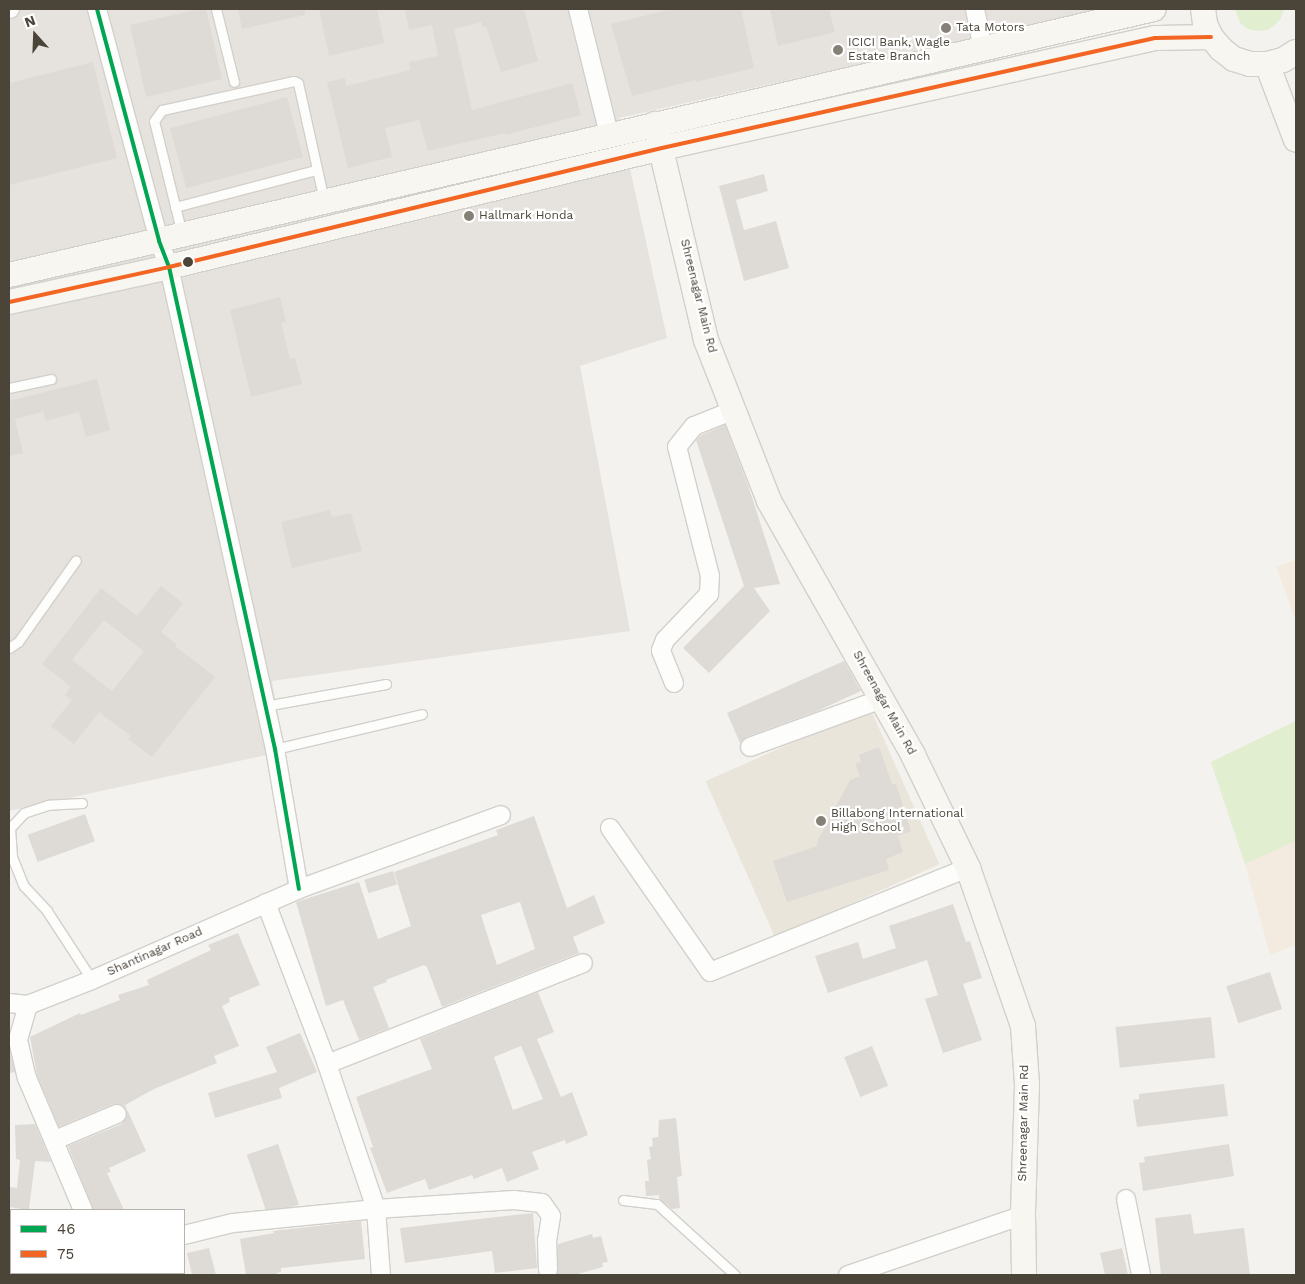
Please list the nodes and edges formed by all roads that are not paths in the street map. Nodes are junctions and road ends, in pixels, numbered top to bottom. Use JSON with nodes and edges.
{"nodes":[{"id":1,"x":97,"y":9,"type":"edge"},
{"id":2,"x":216,"y":9,"type":"edge"},
{"id":3,"x":578,"y":9,"type":"edge"},
{"id":4,"x":975,"y":9,"type":"edge"},
{"id":5,"x":1154,"y":9,"type":"edge"},
{"id":6,"x":1203,"y":9,"type":"edge"},
{"id":7,"x":1211,"y":37,"type":"junction"},
{"id":8,"x":983,"y":50,"type":"junction"},
{"id":9,"x":1296,"y":52,"type":"edge"},
{"id":10,"x":1267,"y":64,"type":"junction"},
{"id":11,"x":234,"y":82,"type":"dead end"},
{"id":12,"x":655,"y":124,"type":"junction"},
{"id":13,"x":609,"y":134,"type":"junction"},
{"id":14,"x":1296,"y":140,"type":"edge"},
{"id":15,"x":662,"y":148,"type":"junction"},
{"id":16,"x":316,"y":170,"type":"junction"},
{"id":17,"x":324,"y":202,"type":"junction"},
{"id":18,"x":175,"y":207,"type":"junction"},
{"id":19,"x":182,"y":235,"type":"junction"},
{"id":20,"x":158,"y":241,"type":"junction"},
{"id":21,"x":169,"y":267,"type":"junction"},
{"id":22,"x":9,"y":275,"type":"edge"},
{"id":23,"x":9,"y":302,"type":"edge"},
{"id":24,"x":51,"y":379,"type":"dead end"},
{"id":25,"x":9,"y":388,"type":"edge"},
{"id":26,"x":734,"y":410,"type":"junction"},
{"id":27,"x":76,"y":560,"type":"dead end"},
{"id":28,"x":9,"y":648,"type":"edge"},
{"id":29,"x":674,"y":682,"type":"dead end"},
{"id":30,"x":386,"y":684,"type":"dead end"},
{"id":31,"x":882,"y":699,"type":"junction"},
{"id":32,"x":264,"y":706,"type":"junction"},
{"id":33,"x":422,"y":714,"type":"dead end"},
{"id":34,"x":750,"y":747,"type":"dead end"},
{"id":35,"x":275,"y":749,"type":"junction"},
{"id":36,"x":82,"y":803,"type":"dead end"},
{"id":37,"x":501,"y":815,"type":"dead end"},
{"id":38,"x":610,"y":828,"type":"dead end"},
{"id":39,"x":968,"y":868,"type":"junction"},
{"id":40,"x":299,"y":890,"type":"junction"},
{"id":41,"x":266,"y":903,"type":"junction"},
{"id":42,"x":583,"y":963,"type":"dead end"},
{"id":43,"x":92,"y":980,"type":"junction"},
{"id":44,"x":9,"y":1003,"type":"edge"},
{"id":45,"x":28,"y":1005,"type":"junction"},
{"id":46,"x":327,"y":1064,"type":"junction"},
{"id":47,"x":117,"y":1114,"type":"dead end"},
{"id":48,"x":55,"y":1140,"type":"junction"},
{"id":49,"x":1126,"y":1199,"type":"dead end"},
{"id":50,"x":623,"y":1200,"type":"dead end"},
{"id":51,"x":83,"y":1209,"type":"edge"},
{"id":52,"x":376,"y":1209,"type":"junction"},
{"id":53,"x":1023,"y":1216,"type":"junction"},
{"id":54,"x":185,"y":1235,"type":"edge"},
{"id":55,"x":548,"y":1270,"type":"dead end"},
{"id":56,"x":381,"y":1275,"type":"edge"},
{"id":57,"x":735,"y":1275,"type":"edge"},
{"id":58,"x":848,"y":1275,"type":"edge"},
{"id":59,"x":1024,"y":1275,"type":"edge"},
{"id":60,"x":1141,"y":1275,"type":"edge"}],
"edges":[{"from":1,"to":20,"type":"street"},
{"from":2,"to":11,"type":"lane"},
{"from":3,"to":13,"type":"street"},
{"from":4,"to":8,"type":"street"},
{"from":5,"to":8,"type":"street"},
{"from":6,"to":7,"type":"street"},
{"from":7,"to":10,"type":"street"},
{"from":7,"to":15,"type":"street"},
{"from":8,"to":12,"type":"street"},
{"from":9,"to":10,"type":"street"},
{"from":10,"to":14,"type":"street"},
{"from":12,"to":13,"type":"street"},
{"from":12,"to":15,"type":"street","name":"Shreenagar Main Rd"},
{"from":13,"to":17,"type":"street"},
{"from":15,"to":21,"type":"street"},
{"from":15,"to":26,"type":"street","name":"Shreenagar Main Rd"},
{"from":16,"to":17,"type":"lane"},
{"from":16,"to":18,"type":"lane"},
{"from":16,"to":18,"type":"lane"},
{"from":17,"to":19,"type":"street"},
{"from":18,"to":19,"type":"lane"},
{"from":19,"to":20,"type":"street"},
{"from":20,"to":21,"type":"street"},
{"from":20,"to":22,"type":"street"},
{"from":21,"to":23,"type":"street"},
{"from":21,"to":32,"type":"street"},
{"from":24,"to":25,"type":"lane"},
{"from":26,"to":29,"type":"street"},
{"from":26,"to":31,"type":"street","name":"Shreenagar Main Rd"},
{"from":27,"to":28,"type":"lane"},
{"from":30,"to":32,"type":"lane"},
{"from":31,"to":34,"type":"street"},
{"from":31,"to":39,"type":"street","name":"Shreenagar Main Rd"},
{"from":32,"to":35,"type":"street"},
{"from":33,"to":35,"type":"lane"},
{"from":35,"to":40,"type":"street"},
{"from":36,"to":43,"type":"lane"},
{"from":37,"to":40,"type":"street","name":"Shantinagar Road"},
{"from":38,"to":39,"type":"street"},
{"from":39,"to":53,"type":"street","name":"Shreenagar Main Rd"},
{"from":40,"to":41,"type":"street","name":"Shantinagar Road"},
{"from":41,"to":43,"type":"street","name":"Shantinagar Road"},
{"from":41,"to":46,"type":"street"},
{"from":42,"to":46,"type":"street"},
{"from":43,"to":45,"type":"street","name":"Shantinagar Road"},
{"from":44,"to":45,"type":"street","name":"Shantinagar Road"},
{"from":45,"to":48,"type":"street"},
{"from":46,"to":52,"type":"street"},
{"from":47,"to":48,"type":"street"},
{"from":48,"to":51,"type":"street"},
{"from":49,"to":60,"type":"street"},
{"from":50,"to":57,"type":"lane"},
{"from":52,"to":54,"type":"street"},
{"from":52,"to":55,"type":"street"},
{"from":52,"to":56,"type":"street"},
{"from":53,"to":58,"type":"street"},
{"from":53,"to":59,"type":"street","name":"Shreenagar Main Rd"}]}
